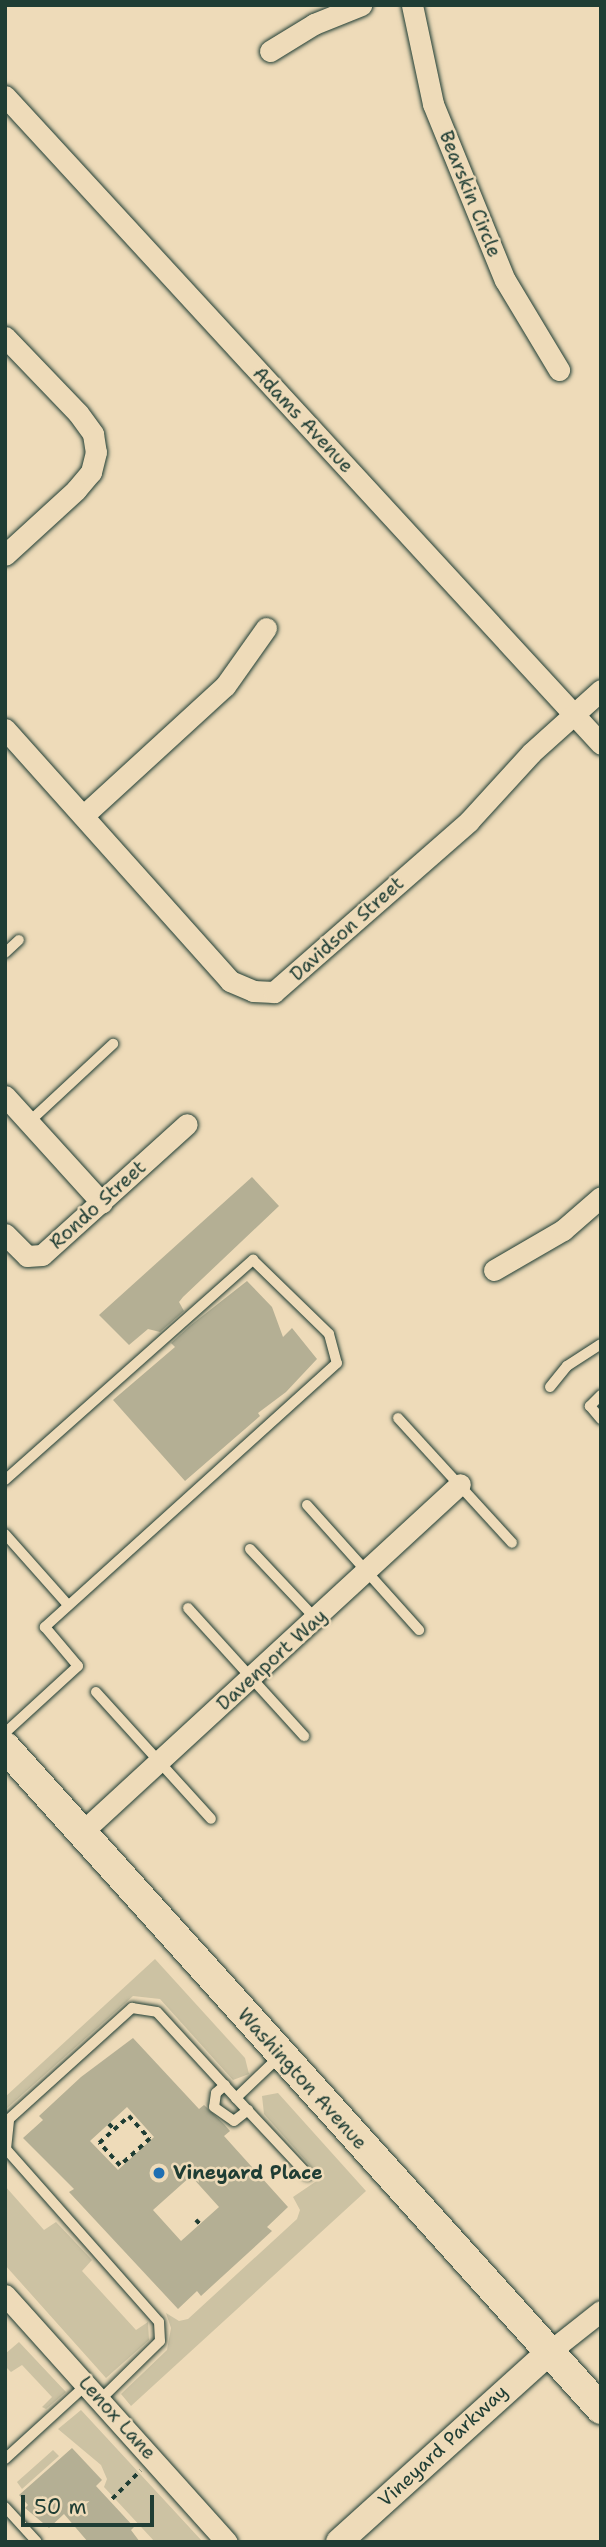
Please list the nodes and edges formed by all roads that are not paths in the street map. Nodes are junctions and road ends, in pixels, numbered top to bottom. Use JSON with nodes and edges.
{"nodes":[{"id":1,"x":361,"y":5,"type":"edge"},
{"id":2,"x":412,"y":5,"type":"edge"},
{"id":3,"x":270,"y":51,"type":"dead end"},
{"id":4,"x":5,"y":96,"type":"edge"},
{"id":5,"x":5,"y":337,"type":"edge"},
{"id":6,"x":559,"y":370,"type":"dead end"},
{"id":7,"x":5,"y":555,"type":"edge"},
{"id":8,"x":266,"y":628,"type":"dead end"},
{"id":9,"x":601,"y":690,"type":"edge"},
{"id":10,"x":574,"y":715,"type":"junction"},
{"id":11,"x":5,"y":729,"type":"edge"},
{"id":12,"x":601,"y":744,"type":"edge"},
{"id":13,"x":84,"y":814,"type":"junction"},
{"id":14,"x":19,"y":940,"type":"dead end"},
{"id":15,"x":5,"y":953,"type":"edge"},
{"id":16,"x":113,"y":1044,"type":"dead end"},
{"id":17,"x":5,"y":1096,"type":"edge"},
{"id":18,"x":29,"y":1122,"type":"junction"},
{"id":19,"x":187,"y":1124,"type":"dead end"},
{"id":20,"x":601,"y":1197,"type":"edge"},
{"id":21,"x":102,"y":1203,"type":"junction"},
{"id":22,"x":5,"y":1234,"type":"edge"},
{"id":23,"x":494,"y":1270,"type":"dead end"},
{"id":24,"x":601,"y":1344,"type":"edge"},
{"id":25,"x":550,"y":1387,"type":"dead end"},
{"id":26,"x":601,"y":1395,"type":"edge"},
{"id":27,"x":398,"y":1418,"type":"dead end"},
{"id":28,"x":601,"y":1419,"type":"edge"},
{"id":29,"x":5,"y":1480,"type":"edge"},
{"id":30,"x":460,"y":1484,"type":"junction"},
{"id":31,"x":307,"y":1505,"type":"dead end"},
{"id":32,"x":5,"y":1534,"type":"edge"},
{"id":33,"x":512,"y":1543,"type":"dead end"},
{"id":34,"x":250,"y":1549,"type":"dead end"},
{"id":35,"x":368,"y":1572,"type":"junction"},
{"id":36,"x":68,"y":1605,"type":"junction"},
{"id":37,"x":188,"y":1608,"type":"dead end"},
{"id":38,"x":317,"y":1619,"type":"junction"},
{"id":39,"x":419,"y":1630,"type":"dead end"},
{"id":40,"x":251,"y":1678,"type":"junction"},
{"id":41,"x":96,"y":1692,"type":"dead end"},
{"id":42,"x":5,"y":1733,"type":"edge"},
{"id":43,"x":304,"y":1736,"type":"dead end"},
{"id":44,"x":5,"y":1747,"type":"edge"},
{"id":45,"x":159,"y":1762,"type":"junction"},
{"id":46,"x":211,"y":1819,"type":"dead end"},
{"id":47,"x":81,"y":1833,"type":"junction"},
{"id":48,"x":281,"y":2055,"type":"junction"},
{"id":49,"x":225,"y":2085,"type":"junction"},
{"id":50,"x":236,"y":2098,"type":"junction"},
{"id":51,"x":248,"y":2110,"type":"junction"},
{"id":52,"x":308,"y":2175,"type":"dead end"},
{"id":53,"x":5,"y":2295,"type":"edge"},
{"id":54,"x":601,"y":2311,"type":"edge"},
{"id":55,"x":549,"y":2352,"type":"junction"},
{"id":56,"x":93,"y":2392,"type":"junction"},
{"id":57,"x":601,"y":2409,"type":"edge"},
{"id":58,"x":5,"y":2459,"type":"edge"},
{"id":59,"x":5,"y":2507,"type":"edge"},
{"id":60,"x":220,"y":2539,"type":"edge"},
{"id":61,"x":37,"y":2542,"type":"edge"},
{"id":62,"x":339,"y":2542,"type":"edge"}],
"edges":[{"from":1,"to":3,"type":"street"},
{"from":2,"to":6,"type":"street","name":"Bearskin Circle"},
{"from":4,"to":10,"type":"street","name":"Adams Avenue"},
{"from":5,"to":7,"type":"street"},
{"from":8,"to":13,"type":"street"},
{"from":9,"to":10,"type":"street"},
{"from":10,"to":12,"type":"street","name":"Adams Avenue"},
{"from":10,"to":13,"type":"street","name":"Davidson Street"},
{"from":11,"to":13,"type":"street","name":"Davidson Street"},
{"from":14,"to":15,"type":"lane"},
{"from":16,"to":18,"type":"lane"},
{"from":17,"to":18,"type":"street"},
{"from":18,"to":21,"type":"street"},
{"from":19,"to":21,"type":"street","name":"Rondo Street"},
{"from":20,"to":23,"type":"street"},
{"from":21,"to":22,"type":"street","name":"Rondo Street"},
{"from":24,"to":25,"type":"lane"},
{"from":26,"to":28,"type":"lane"},
{"from":27,"to":30,"type":"lane"},
{"from":29,"to":36,"type":"lane"},
{"from":30,"to":33,"type":"lane"},
{"from":30,"to":35,"type":"street","name":"Davenport Way"},
{"from":31,"to":35,"type":"lane"},
{"from":32,"to":36,"type":"lane"},
{"from":34,"to":38,"type":"lane"},
{"from":35,"to":38,"type":"street","name":"Davenport Way"},
{"from":35,"to":39,"type":"lane"},
{"from":36,"to":42,"type":"lane"},
{"from":37,"to":40,"type":"lane"},
{"from":38,"to":40,"type":"street","name":"Davenport Way"},
{"from":40,"to":43,"type":"lane"},
{"from":40,"to":45,"type":"street","name":"Davenport Way"},
{"from":41,"to":45,"type":"lane"},
{"from":44,"to":47,"type":"main road","name":"Washington Avenue"},
{"from":45,"to":46,"type":"lane"},
{"from":45,"to":47,"type":"street","name":"Davenport Way"},
{"from":47,"to":48,"type":"main road","name":"Washington Avenue"},
{"from":48,"to":50,"type":"lane"},
{"from":48,"to":55,"type":"main road","name":"Washington Avenue"},
{"from":49,"to":50,"type":"lane"},
{"from":49,"to":51,"type":"lane"},
{"from":49,"to":56,"type":"lane"},
{"from":50,"to":51,"type":"lane"},
{"from":51,"to":52,"type":"lane"},
{"from":53,"to":56,"type":"street","name":"Lenox Lane"},
{"from":54,"to":55,"type":"street"},
{"from":55,"to":57,"type":"main road","name":"Washington Avenue"},
{"from":55,"to":62,"type":"street","name":"Vineyard Parkway"},
{"from":56,"to":58,"type":"lane"},
{"from":56,"to":60,"type":"street","name":"Lenox Lane"},
{"from":59,"to":61,"type":"lane"}]}
